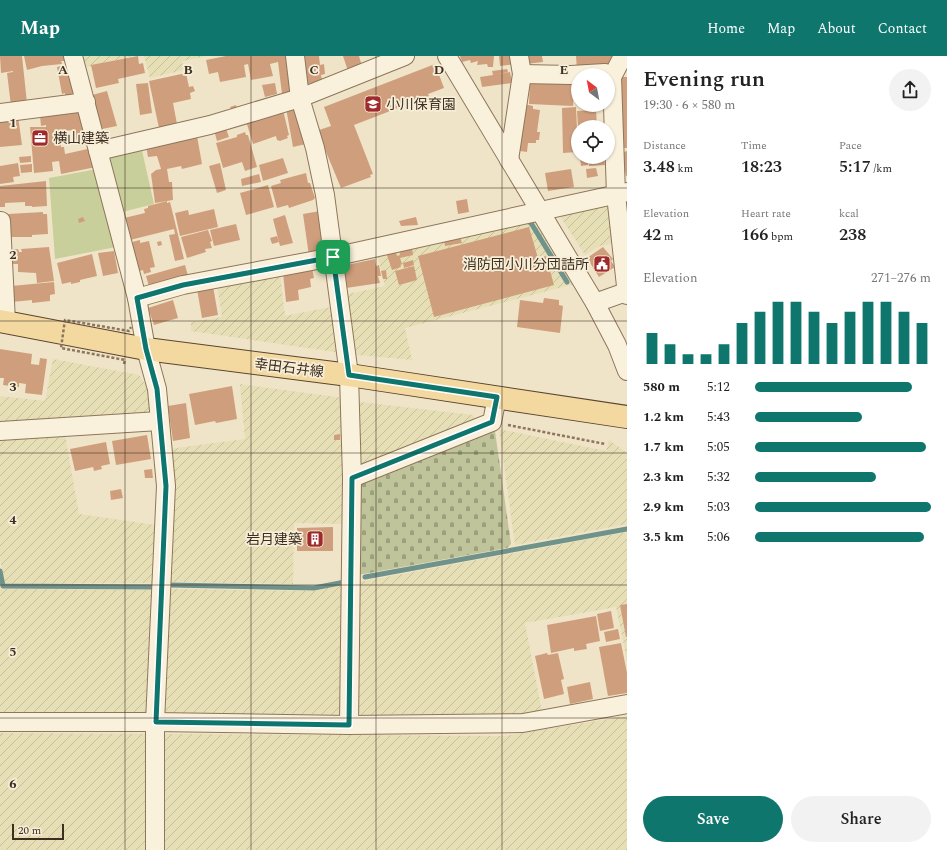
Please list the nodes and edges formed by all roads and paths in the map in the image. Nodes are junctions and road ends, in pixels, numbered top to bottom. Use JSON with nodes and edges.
{"nodes":[{"id":1,"x":73,"y":56,"type":"edge"},
{"id":2,"x":295,"y":56,"type":"edge"},
{"id":3,"x":405,"y":56,"type":"edge"},
{"id":4,"x":447,"y":56,"type":"edge"},
{"id":5,"x":518,"y":56,"type":"edge"},
{"id":6,"x":623,"y":56,"type":"edge"},
{"id":7,"x":615,"y":72,"type":"edge"},
{"id":8,"x":522,"y":74,"type":"junction"},
{"id":9,"x":571,"y":75,"type":"edge"},
{"id":10,"x":300,"y":98,"type":"junction"},
{"id":11,"x":86,"y":102,"type":"junction"},
{"id":12,"x":615,"y":112,"type":"edge"},
{"id":13,"x":0,"y":113,"type":"edge"},
{"id":14,"x":98,"y":151,"type":"junction"},
{"id":15,"x":509,"y":160,"type":"junction"},
{"id":16,"x":622,"y":194,"type":"edge"},
{"id":17,"x":539,"y":211,"type":"junction"},
{"id":18,"x":1,"y":221,"type":"dead end"},
{"id":19,"x":333,"y":257,"type":"junction"},
{"id":20,"x":627,"y":294,"type":"edge"},
{"id":21,"x":137,"y":298,"type":"junction"},
{"id":22,"x":596,"y":303,"type":"junction"},
{"id":23,"x":3,"y":322,"type":"edge"},
{"id":24,"x":131,"y":327,"type":"dead end"},
{"id":25,"x":146,"y":349,"type":"junction"},
{"id":26,"x":124,"y":364,"type":"dead end"},
{"id":27,"x":627,"y":371,"type":"edge"},
{"id":28,"x":349,"y":375,"type":"junction"},
{"id":29,"x":497,"y":397,"type":"junction"},
{"id":30,"x":627,"y":417,"type":"edge"},
{"id":31,"x":159,"y":421,"type":"junction"},
{"id":32,"x":492,"y":422,"type":"junction"},
{"id":33,"x":0,"y":431,"type":"edge"},
{"id":34,"x":605,"y":444,"type":"dead end"},
{"id":35,"x":352,"y":478,"type":"junction"},
{"id":36,"x":627,"y":704,"type":"edge"},
{"id":37,"x":0,"y":722,"type":"edge"},
{"id":38,"x":156,"y":722,"type":"junction"},
{"id":39,"x":349,"y":725,"type":"junction"},
{"id":40,"x":155,"y":850,"type":"edge"}],
"edges":[{"from":1,"to":11,"type":"street"},
{"from":2,"to":10,"type":"street"},
{"from":3,"to":10,"type":"street"},
{"from":4,"to":15,"type":"street"},
{"from":5,"to":8,"type":"street"},
{"from":6,"to":7,"type":"street"},
{"from":8,"to":9,"type":"street"},
{"from":8,"to":15,"type":"street"},
{"from":10,"to":14,"type":"street"},
{"from":10,"to":19,"type":"street"},
{"from":11,"to":13,"type":"street"},
{"from":11,"to":14,"type":"street"},
{"from":12,"to":16,"type":"street"},
{"from":14,"to":21,"type":"street"},
{"from":15,"to":17,"type":"street"},
{"from":16,"to":17,"type":"street"},
{"from":16,"to":20,"type":"street"},
{"from":17,"to":19,"type":"street"},
{"from":17,"to":22,"type":"street"},
{"from":18,"to":23,"type":"street"},
{"from":19,"to":21,"type":"street"},
{"from":19,"to":28,"type":"street"},
{"from":20,"to":22,"type":"street"},
{"from":21,"to":25,"type":"street"},
{"from":22,"to":27,"type":"street"},
{"from":23,"to":25,"type":"main road","name":"幸田石井線"},
{"from":24,"to":26,"type":"path","bridge":true},
{"from":25,"to":28,"type":"main road","name":"幸田石井線"},
{"from":25,"to":31,"type":"street"},
{"from":28,"to":29,"type":"main road","name":"幸田石井線"},
{"from":28,"to":35,"type":"street"},
{"from":29,"to":30,"type":"main road","name":"幸田石井線"},
{"from":29,"to":32,"type":"street"},
{"from":31,"to":33,"type":"street"},
{"from":31,"to":38,"type":"street"},
{"from":32,"to":34,"type":"path"},
{"from":32,"to":35,"type":"street"},
{"from":35,"to":39,"type":"street"},
{"from":36,"to":39,"type":"street"},
{"from":37,"to":38,"type":"street"},
{"from":38,"to":39,"type":"street"},
{"from":38,"to":40,"type":"street"}]}
